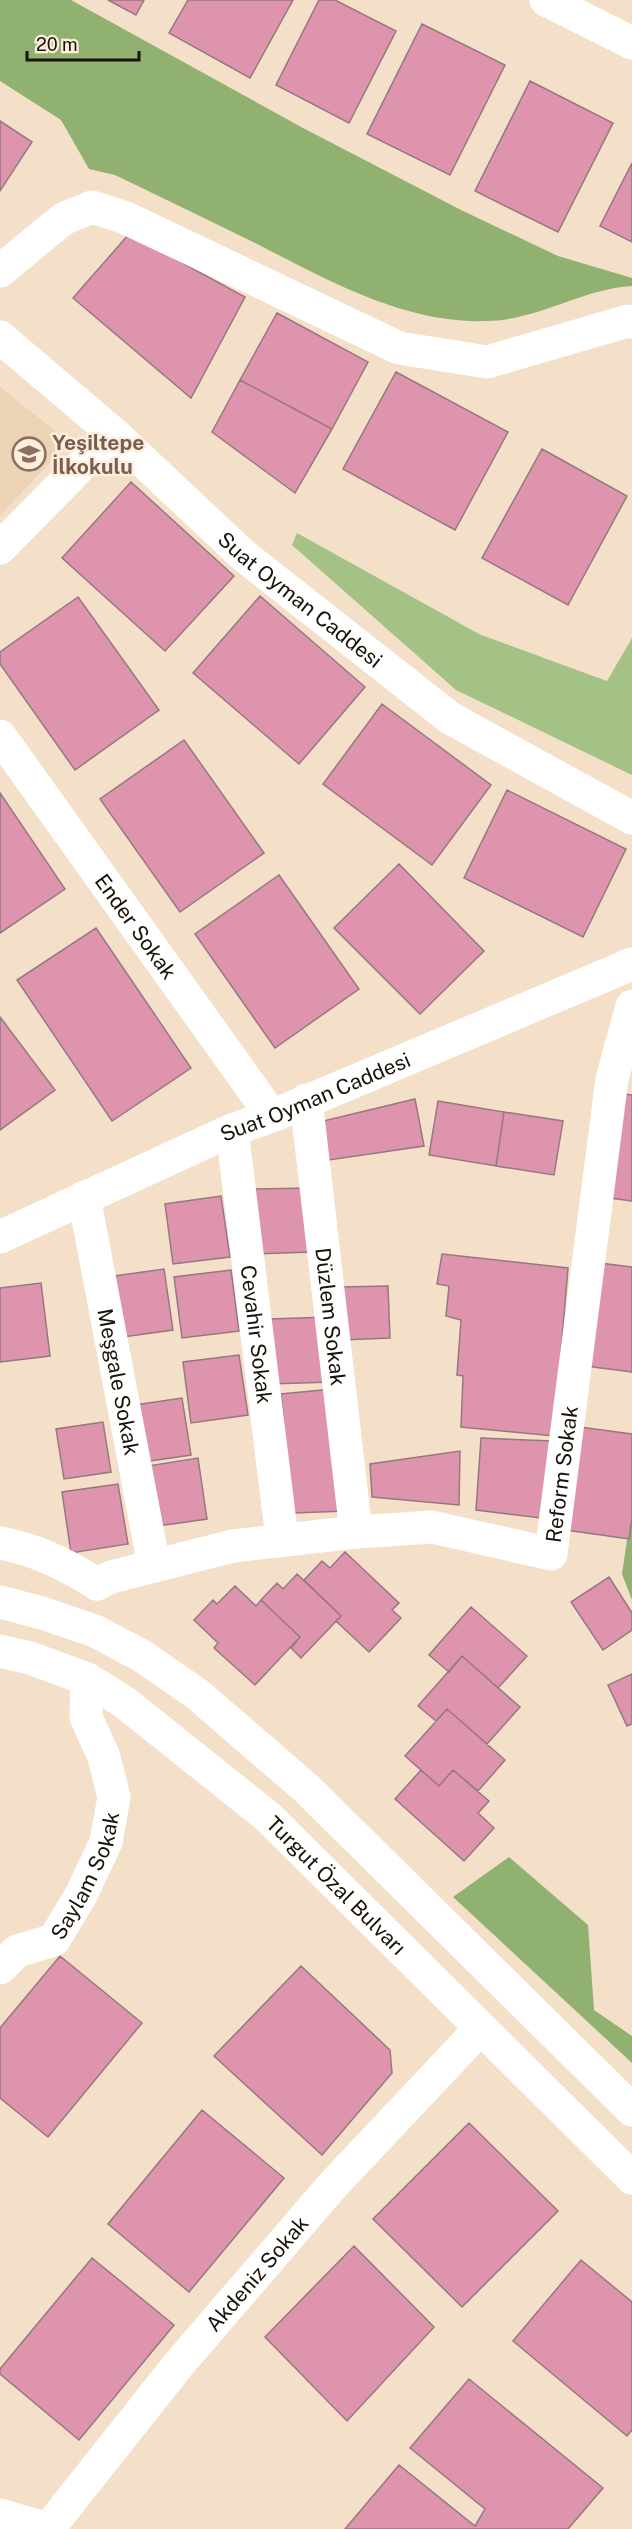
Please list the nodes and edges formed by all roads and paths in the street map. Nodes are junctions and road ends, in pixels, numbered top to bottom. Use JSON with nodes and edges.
{"nodes":[{"id":1,"x":546,"y":0,"type":"edge"},
{"id":2,"x":632,"y":43,"type":"edge"},
{"id":3,"x":0,"y":271,"type":"edge"},
{"id":4,"x":632,"y":322,"type":"edge"},
{"id":5,"x":0,"y":338,"type":"edge"},
{"id":6,"x":113,"y":434,"type":"junction"},
{"id":7,"x":0,"y":548,"type":"edge"},
{"id":8,"x":0,"y":736,"type":"edge"},
{"id":9,"x":632,"y":818,"type":"edge"},
{"id":10,"x":632,"y":964,"type":"edge"},
{"id":11,"x":632,"y":1006,"type":"edge"},
{"id":12,"x":306,"y":1100,"type":"junction"},
{"id":13,"x":272,"y":1116,"type":"junction"},
{"id":14,"x":232,"y":1130,"type":"junction"},
{"id":15,"x":84,"y":1197,"type":"junction"},
{"id":16,"x":0,"y":1237,"type":"edge"},
{"id":17,"x":356,"y":1532,"type":"junction"},
{"id":18,"x":282,"y":1539,"type":"junction"},
{"id":19,"x":0,"y":1543,"type":"edge"},
{"id":20,"x":154,"y":1566,"type":"junction"},
{"id":21,"x":97,"y":1584,"type":"junction"},
{"id":22,"x":0,"y":1602,"type":"edge"},
{"id":23,"x":95,"y":1632,"type":"junction"},
{"id":24,"x":0,"y":1651,"type":"edge"},
{"id":25,"x":87,"y":1679,"type":"junction"},
{"id":26,"x":0,"y":1968,"type":"edge"},
{"id":27,"x":480,"y":2029,"type":"junction"},
{"id":28,"x":632,"y":2110,"type":"edge"},
{"id":29,"x":632,"y":2178,"type":"edge"},
{"id":30,"x":0,"y":2515,"type":"edge"},
{"id":31,"x":48,"y":2529,"type":"edge"}],
"edges":[{"from":1,"to":2,"type":"street"},
{"from":3,"to":4,"type":"street"},
{"from":5,"to":6,"type":"street","name":"Suat Oyman Caddesi"},
{"from":6,"to":7,"type":"street"},
{"from":6,"to":9,"type":"street","name":"Suat Oyman Caddesi"},
{"from":8,"to":13,"type":"street","name":"Ender Sokak"},
{"from":10,"to":12,"type":"street","name":"Suat Oyman Caddesi"},
{"from":11,"to":17,"type":"street","name":"Reform Sokak"},
{"from":12,"to":13,"type":"street","name":"Suat Oyman Caddesi"},
{"from":12,"to":17,"type":"street","name":"Düzlem Sokak"},
{"from":13,"to":14,"type":"street","name":"Suat Oyman Caddesi"},
{"from":14,"to":15,"type":"street","name":"Suat Oyman Caddesi"},
{"from":14,"to":18,"type":"street","name":"Cevahir Sokak"},
{"from":15,"to":16,"type":"street","name":"Suat Oyman Caddesi"},
{"from":15,"to":20,"type":"street","name":"Meşgale Sokak"},
{"from":17,"to":18,"type":"street","name":"Reform Sokak"},
{"from":18,"to":20,"type":"street","name":"Reform Sokak"},
{"from":19,"to":21,"type":"street"},
{"from":20,"to":21,"type":"street","name":"Reform Sokak"},
{"from":21,"to":23,"type":"street"},
{"from":22,"to":23,"type":"street"},
{"from":23,"to":28,"type":"street"},
{"from":24,"to":25,"type":"street","name":"Turgut Özal Bulvarı"},
{"from":25,"to":26,"type":"street","name":"Saylam Sokak"},
{"from":25,"to":27,"type":"street","name":"Turgut Özal Bulvarı"},
{"from":27,"to":29,"type":"street","name":"Turgut Özal Bulvarı"},
{"from":27,"to":31,"type":"street","name":"Akdeniz Sokak"},
{"from":30,"to":31,"type":"street"}]}
